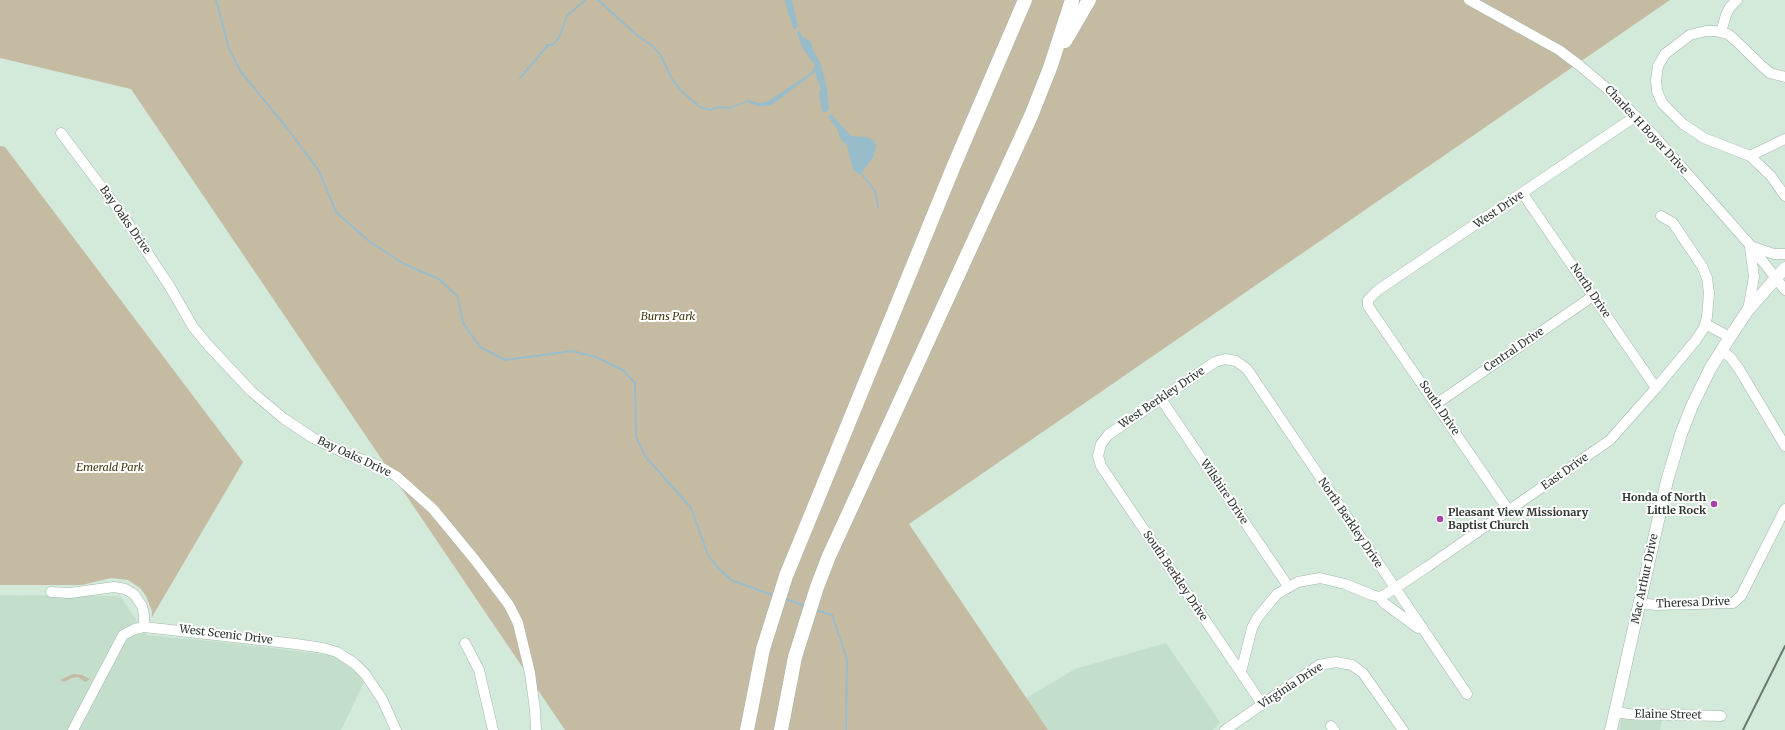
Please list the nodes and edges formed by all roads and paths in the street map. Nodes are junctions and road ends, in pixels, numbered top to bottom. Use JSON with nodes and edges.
{"nodes":[{"id":1,"x":1025,"y":0,"type":"edge"},
{"id":2,"x":1072,"y":0,"type":"edge"},
{"id":3,"x":1089,"y":0,"type":"edge"},
{"id":4,"x":1469,"y":0,"type":"edge"},
{"id":5,"x":1737,"y":0,"type":"edge"},
{"id":6,"x":1721,"y":32,"type":"junction"},
{"id":7,"x":1050,"y":68,"type":"junction"},
{"id":8,"x":1785,"y":77,"type":"edge"},
{"id":9,"x":1636,"y":116,"type":"junction"},
{"id":10,"x":61,"y":134,"type":"dead end"},
{"id":11,"x":1785,"y":139,"type":"edge"},
{"id":12,"x":1750,"y":156,"type":"junction"},
{"id":13,"x":1523,"y":194,"type":"junction"},
{"id":14,"x":1785,"y":196,"type":"edge"},
{"id":15,"x":1661,"y":216,"type":"dead end"},
{"id":16,"x":1750,"y":245,"type":"junction"},
{"id":17,"x":1785,"y":254,"type":"edge"},
{"id":18,"x":1785,"y":268,"type":"edge"},
{"id":19,"x":1776,"y":279,"type":"junction"},
{"id":20,"x":1785,"y":290,"type":"edge"},
{"id":21,"x":1593,"y":296,"type":"junction"},
{"id":22,"x":1368,"y":306,"type":"joint"},
{"id":23,"x":1748,"y":310,"type":"junction"},
{"id":24,"x":1705,"y":324,"type":"junction"},
{"id":25,"x":1730,"y":337,"type":"junction"},
{"id":26,"x":1721,"y":350,"type":"junction"},
{"id":27,"x":1228,"y":359,"type":"joint"},
{"id":28,"x":1656,"y":388,"type":"junction"},
{"id":29,"x":1161,"y":399,"type":"junction"},
{"id":30,"x":1436,"y":404,"type":"junction"},
{"id":31,"x":1101,"y":444,"type":"joint"},
{"id":32,"x":1785,"y":446,"type":"edge"},
{"id":33,"x":1785,"y":509,"type":"edge"},
{"id":34,"x":1509,"y":511,"type":"junction"},
{"id":35,"x":1288,"y":586,"type":"junction"},
{"id":36,"x":1394,"y":588,"type":"junction"},
{"id":37,"x":51,"y":592,"type":"dead end"},
{"id":38,"x":1379,"y":597,"type":"junction"},
{"id":39,"x":1640,"y":603,"type":"junction"},
{"id":40,"x":144,"y":626,"type":"junction"},
{"id":41,"x":1428,"y":636,"type":"junction"},
{"id":42,"x":465,"y":644,"type":"dead end"},
{"id":43,"x":1241,"y":672,"type":"junction"},
{"id":44,"x":1467,"y":694,"type":"dead end"},
{"id":45,"x":1262,"y":704,"type":"junction"},
{"id":46,"x":1616,"y":712,"type":"junction"},
{"id":47,"x":1721,"y":716,"type":"dead end"},
{"id":48,"x":73,"y":730,"type":"edge"},
{"id":49,"x":396,"y":730,"type":"edge"},
{"id":50,"x":493,"y":730,"type":"edge"},
{"id":51,"x":536,"y":730,"type":"edge"},
{"id":52,"x":747,"y":730,"type":"edge"},
{"id":53,"x":781,"y":730,"type":"edge"},
{"id":54,"x":1225,"y":730,"type":"edge"},
{"id":55,"x":1403,"y":730,"type":"edge"},
{"id":56,"x":1611,"y":730,"type":"edge"}],
"edges":[{"from":1,"to":52,"type":"highway"},
{"from":2,"to":7,"type":"highway"},
{"from":3,"to":7,"type":"highway"},
{"from":4,"to":9,"type":"street","name":"Charles H Boyer Drive"},
{"from":5,"to":6,"type":"street"},
{"from":6,"to":8,"type":"street"},
{"from":6,"to":12,"type":"street"},
{"from":7,"to":53,"type":"highway"},
{"from":9,"to":13,"type":"street","name":"West Drive"},
{"from":9,"to":16,"type":"street","name":"Charles H Boyer Drive"},
{"from":10,"to":51,"type":"street","name":"Bay Oaks Drive"},
{"from":11,"to":12,"type":"street"},
{"from":12,"to":14,"type":"street"},
{"from":13,"to":21,"type":"street","name":"North Drive"},
{"from":13,"to":22,"type":"street","name":"West Drive"},
{"from":15,"to":24,"type":"street"},
{"from":16,"to":17,"type":"street"},
{"from":16,"to":19,"type":"street","name":"Charles H Boyer Drive"},
{"from":16,"to":23,"type":"street"},
{"from":18,"to":19,"type":"main road","name":"Mac Arthur Drive"},
{"from":19,"to":20,"type":"street","name":"Charles H Boyer Drive"},
{"from":19,"to":23,"type":"main road","name":"Mac Arthur Drive"},
{"from":21,"to":28,"type":"street","name":"North Drive"},
{"from":21,"to":30,"type":"street","name":"Central Drive"},
{"from":22,"to":30,"type":"street","name":"South Drive"},
{"from":23,"to":25,"type":"main road","name":"Mac Arthur Drive"},
{"from":24,"to":25,"type":"street"},
{"from":24,"to":28,"type":"street","name":"East Drive"},
{"from":25,"to":26,"type":"main road","name":"Mac Arthur Drive"},
{"from":26,"to":32,"type":"street"},
{"from":26,"to":39,"type":"main road","name":"Mac Arthur Drive"},
{"from":27,"to":29,"type":"street","name":"West Berkley Drive"},
{"from":27,"to":36,"type":"street","name":"North Berkley Drive"},
{"from":28,"to":34,"type":"street","name":"East Drive"},
{"from":29,"to":31,"type":"street","name":"West Berkley Drive"},
{"from":29,"to":35,"type":"street","name":"Wilshire Drive"},
{"from":30,"to":34,"type":"street","name":"South Drive"},
{"from":31,"to":43,"type":"street","name":"South Berkley Drive"},
{"from":33,"to":39,"type":"street","name":"Theresa Drive"},
{"from":34,"to":36,"type":"street","name":"East Drive"},
{"from":35,"to":38,"type":"street"},
{"from":35,"to":43,"type":"street"},
{"from":36,"to":38,"type":"street","name":"East Drive"},
{"from":36,"to":41,"type":"street","name":"North Berkley Drive"},
{"from":37,"to":40,"type":"street"},
{"from":38,"to":41,"type":"street"},
{"from":39,"to":46,"type":"main road","name":"Mac Arthur Drive"},
{"from":40,"to":48,"type":"street"},
{"from":40,"to":49,"type":"street","name":"West Scenic Drive"},
{"from":41,"to":44,"type":"street","name":"North Berkley Drive"},
{"from":42,"to":50,"type":"street"},
{"from":43,"to":45,"type":"street","name":"South Berkley Drive"},
{"from":45,"to":54,"type":"street","name":"Virginia Drive"},
{"from":45,"to":55,"type":"street","name":"Virginia Drive"},
{"from":46,"to":47,"type":"street","name":"Elaine Street"},
{"from":46,"to":56,"type":"main road","name":"Mac Arthur Drive"}]}
